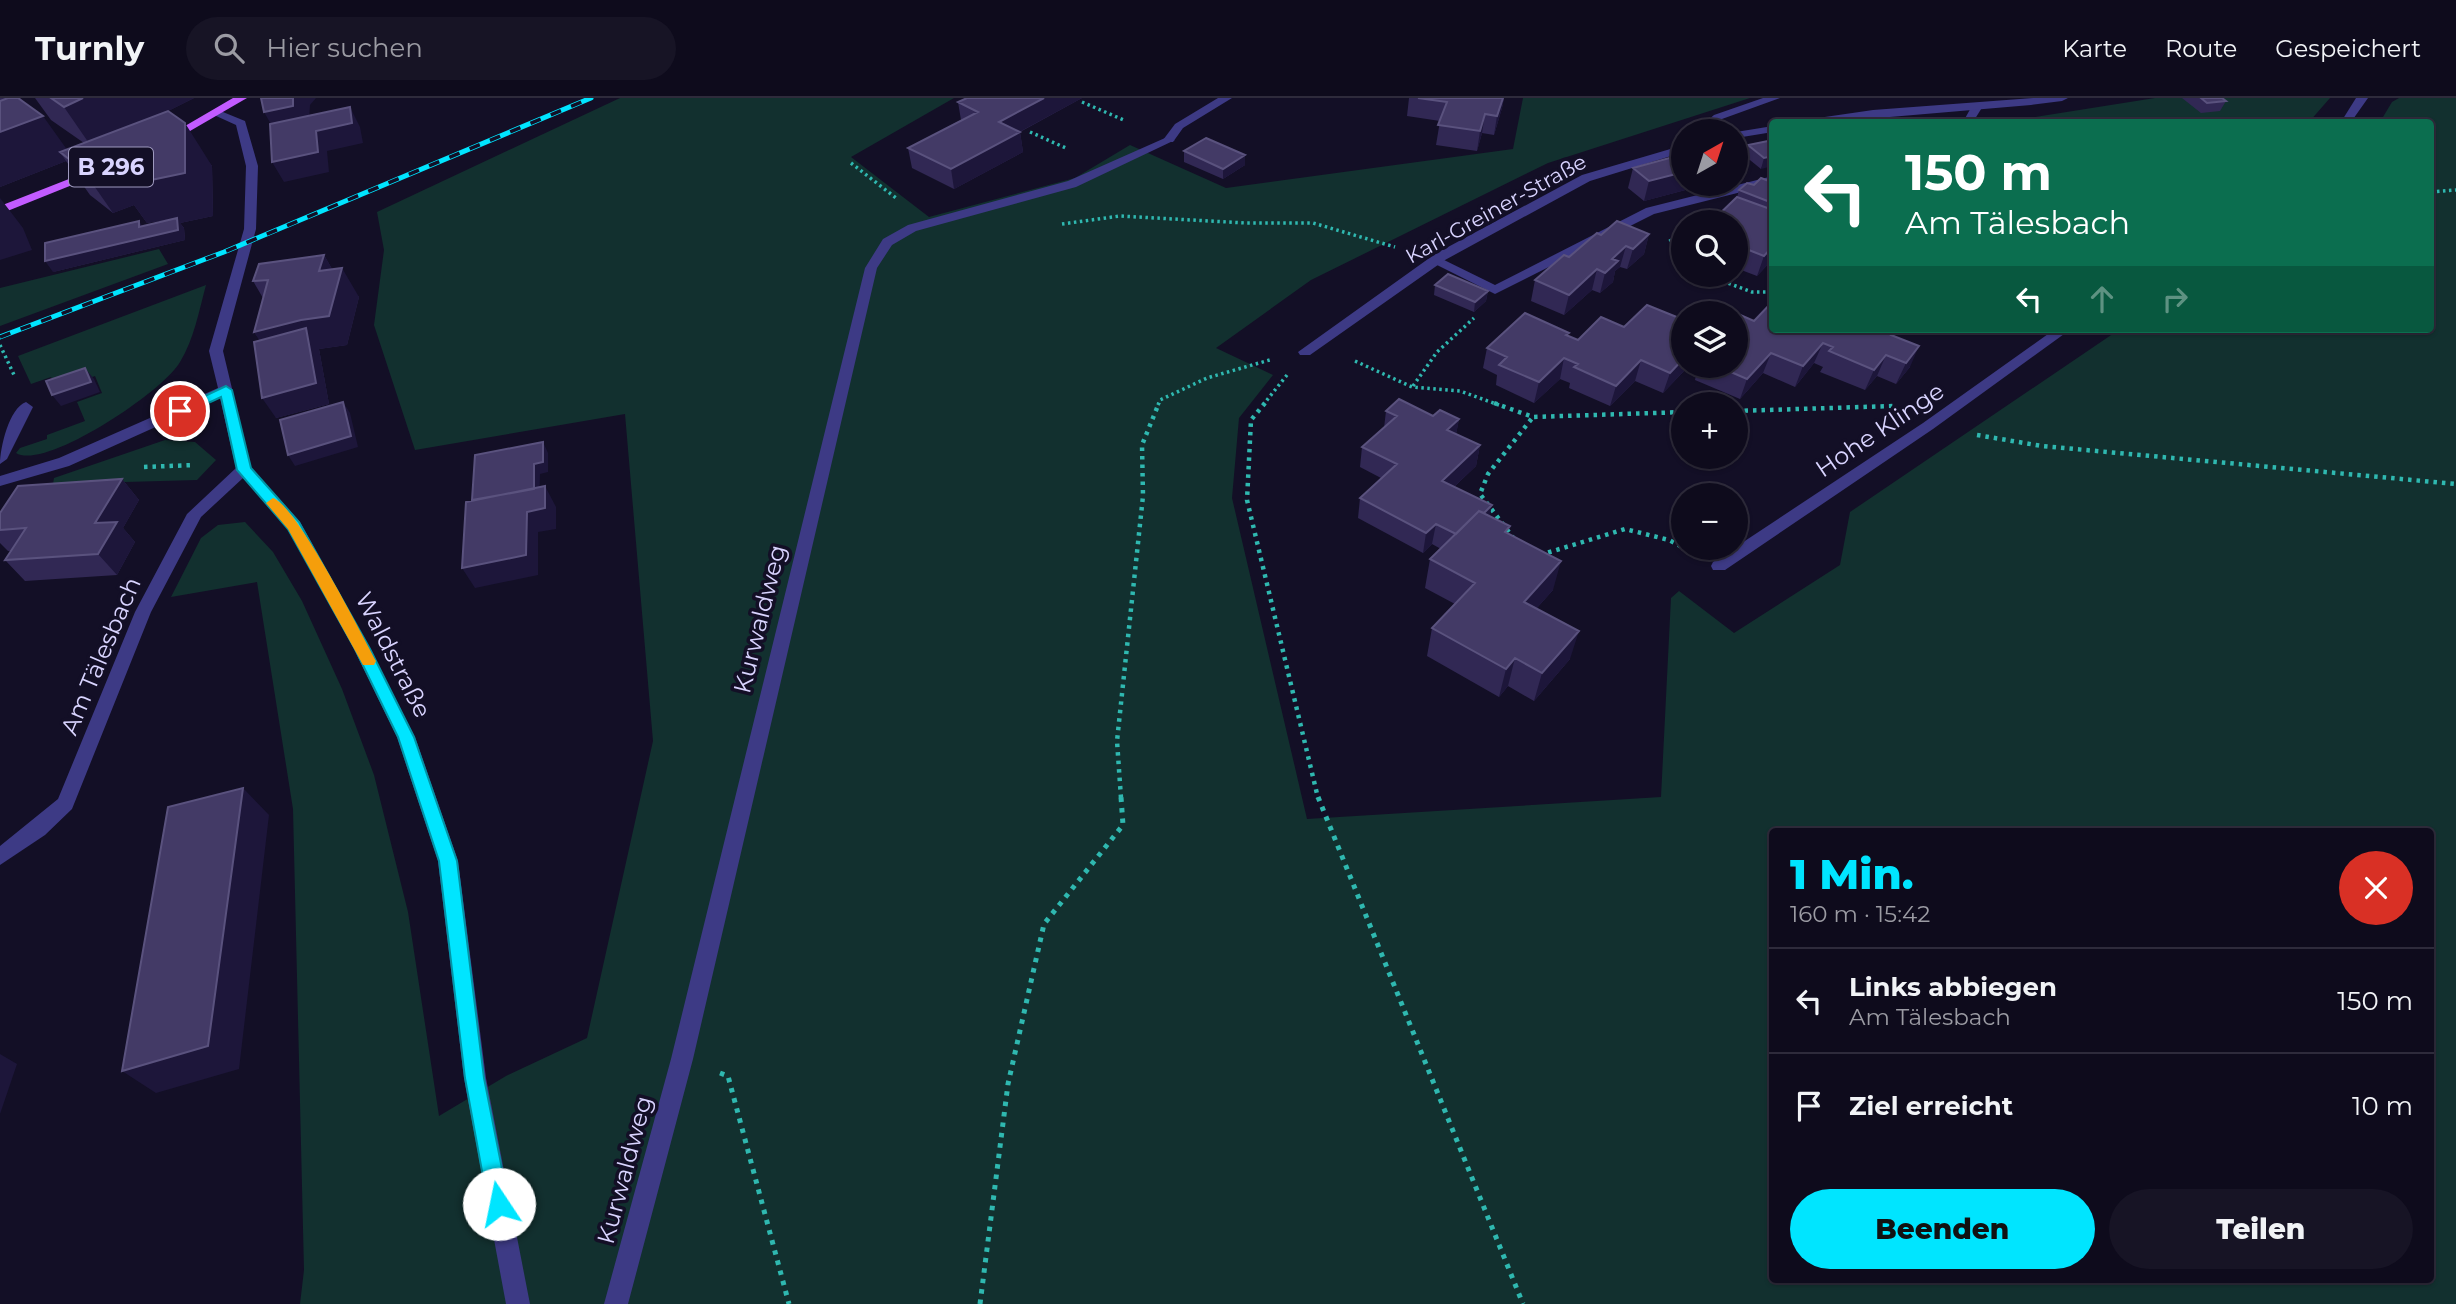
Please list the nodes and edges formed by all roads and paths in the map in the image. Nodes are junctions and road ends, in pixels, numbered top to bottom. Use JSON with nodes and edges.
{"nodes":[{"id":1,"x":241,"y":98,"type":"edge"},
{"id":2,"x":1774,"y":98,"type":"edge"},
{"id":3,"x":2062,"y":98,"type":"edge"},
{"id":4,"x":2362,"y":98,"type":"edge"},
{"id":5,"x":1218,"y":100,"type":"edge"},
{"id":6,"x":1977,"y":106,"type":"junction"},
{"id":7,"x":218,"y":113,"type":"junction"},
{"id":8,"x":1716,"y":119,"type":"edge"},
{"id":9,"x":1835,"y":119,"type":"edge"},
{"id":10,"x":1970,"y":119,"type":"edge"},
{"id":11,"x":2348,"y":119,"type":"edge"},
{"id":12,"x":1769,"y":130,"type":"edge"},
{"id":13,"x":1748,"y":133,"type":"edge"},
{"id":14,"x":153,"y":147,"type":"edge"},
{"id":15,"x":1671,"y":152,"type":"edge"},
{"id":16,"x":851,"y":163,"type":"dead end"},
{"id":17,"x":110,"y":167,"type":"edge"},
{"id":18,"x":1769,"y":181,"type":"edge"},
{"id":19,"x":2456,"y":190,"type":"edge"},
{"id":20,"x":2434,"y":192,"type":"edge"},
{"id":21,"x":0,"y":211,"type":"edge"},
{"id":22,"x":927,"y":222,"type":"junction"},
{"id":23,"x":1062,"y":224,"type":"dead end"},
{"id":24,"x":1669,"y":235,"type":"dead end"},
{"id":25,"x":1671,"y":239,"type":"edge"},
{"id":26,"x":1438,"y":259,"type":"junction"},
{"id":27,"x":1738,"y":287,"type":"edge"},
{"id":28,"x":1495,"y":290,"type":"junction"},
{"id":29,"x":1769,"y":292,"type":"edge"},
{"id":30,"x":2058,"y":333,"type":"edge"},
{"id":31,"x":0,"y":345,"type":"edge"},
{"id":32,"x":1305,"y":352,"type":"junction"},
{"id":33,"x":6,"y":354,"type":"dead end"},
{"id":34,"x":1352,"y":360,"type":"dead end"},
{"id":35,"x":1412,"y":387,"type":"junction"},
{"id":36,"x":226,"y":390,"type":"junction"},
{"id":37,"x":1881,"y":406,"type":"dead end"},
{"id":38,"x":26,"y":407,"type":"dead end"},
{"id":39,"x":1748,"y":411,"type":"edge"},
{"id":40,"x":1671,"y":412,"type":"edge"},
{"id":41,"x":1533,"y":417,"type":"junction"},
{"id":42,"x":1928,"y":426,"type":"junction"},
{"id":43,"x":0,"y":459,"type":"edge"},
{"id":44,"x":134,"y":468,"type":"dead end"},
{"id":45,"x":244,"y":470,"type":"junction"},
{"id":46,"x":0,"y":481,"type":"edge"},
{"id":47,"x":2456,"y":484,"type":"edge"},
{"id":48,"x":1671,"y":541,"type":"edge"},
{"id":49,"x":1520,"y":547,"type":"edge"},
{"id":50,"x":1528,"y":558,"type":"edge"},
{"id":51,"x":1719,"y":566,"type":"dead end"},
{"id":52,"x":0,"y":857,"type":"edge"},
{"id":53,"x":682,"y":1059,"type":"junction"},
{"id":54,"x":518,"y":1304,"type":"edge"},
{"id":55,"x":616,"y":1304,"type":"edge"},
{"id":56,"x":789,"y":1304,"type":"edge"},
{"id":57,"x":980,"y":1304,"type":"edge"},
{"id":58,"x":1523,"y":1304,"type":"edge"}],
"edges":[{"from":1,"to":7,"type":"main road","number":"B 296"},
{"from":2,"to":8,"type":"street"},
{"from":3,"to":6,"type":"street"},
{"from":4,"to":11,"type":"street"},
{"from":5,"to":22,"type":"street","name":"Kurwaldweg"},
{"from":6,"to":9,"type":"street"},
{"from":6,"to":10,"type":"street"},
{"from":7,"to":14,"type":"main road","number":"B 296"},
{"from":7,"to":36,"type":"street","name":"Waldstraße"},
{"from":12,"to":13,"type":"street"},
{"from":15,"to":26,"type":"street","name":"Karl-Greiner-Straße"},
{"from":16,"to":22,"type":"path"},
{"from":17,"to":21,"type":"main road","number":"B 296"},
{"from":18,"to":28,"type":"street"},
{"from":19,"to":20,"type":"path"},
{"from":22,"to":53,"type":"street","name":"Kurwaldweg"},
{"from":23,"to":26,"type":"path"},
{"from":24,"to":25,"type":"path"},
{"from":26,"to":28,"type":"street"},
{"from":26,"to":32,"type":"street","name":"Karl-Greiner-Straße"},
{"from":27,"to":29,"type":"path"},
{"from":28,"to":35,"type":"path"},
{"from":30,"to":42,"type":"street","name":"Hohe Klinge"},
{"from":31,"to":33,"type":"path"},
{"from":32,"to":57,"type":"path"},
{"from":32,"to":58,"type":"path"},
{"from":34,"to":35,"type":"path"},
{"from":35,"to":41,"type":"path"},
{"from":36,"to":45,"type":"street","name":"Waldstraße"},
{"from":36,"to":46,"type":"street"},
{"from":37,"to":39,"type":"path"},
{"from":38,"to":43,"type":"street"},
{"from":40,"to":41,"type":"path"},
{"from":41,"to":49,"type":"path"},
{"from":42,"to":47,"type":"path"},
{"from":42,"to":51,"type":"street","name":"Hohe Klinge"},
{"from":44,"to":45,"type":"path"},
{"from":45,"to":52,"type":"street","name":"Am Tälesbach"},
{"from":45,"to":54,"type":"street","name":"Waldstraße"},
{"from":48,"to":50,"type":"path"},
{"from":53,"to":55,"type":"street","name":"Kurwaldweg"},
{"from":53,"to":56,"type":"path"}]}
